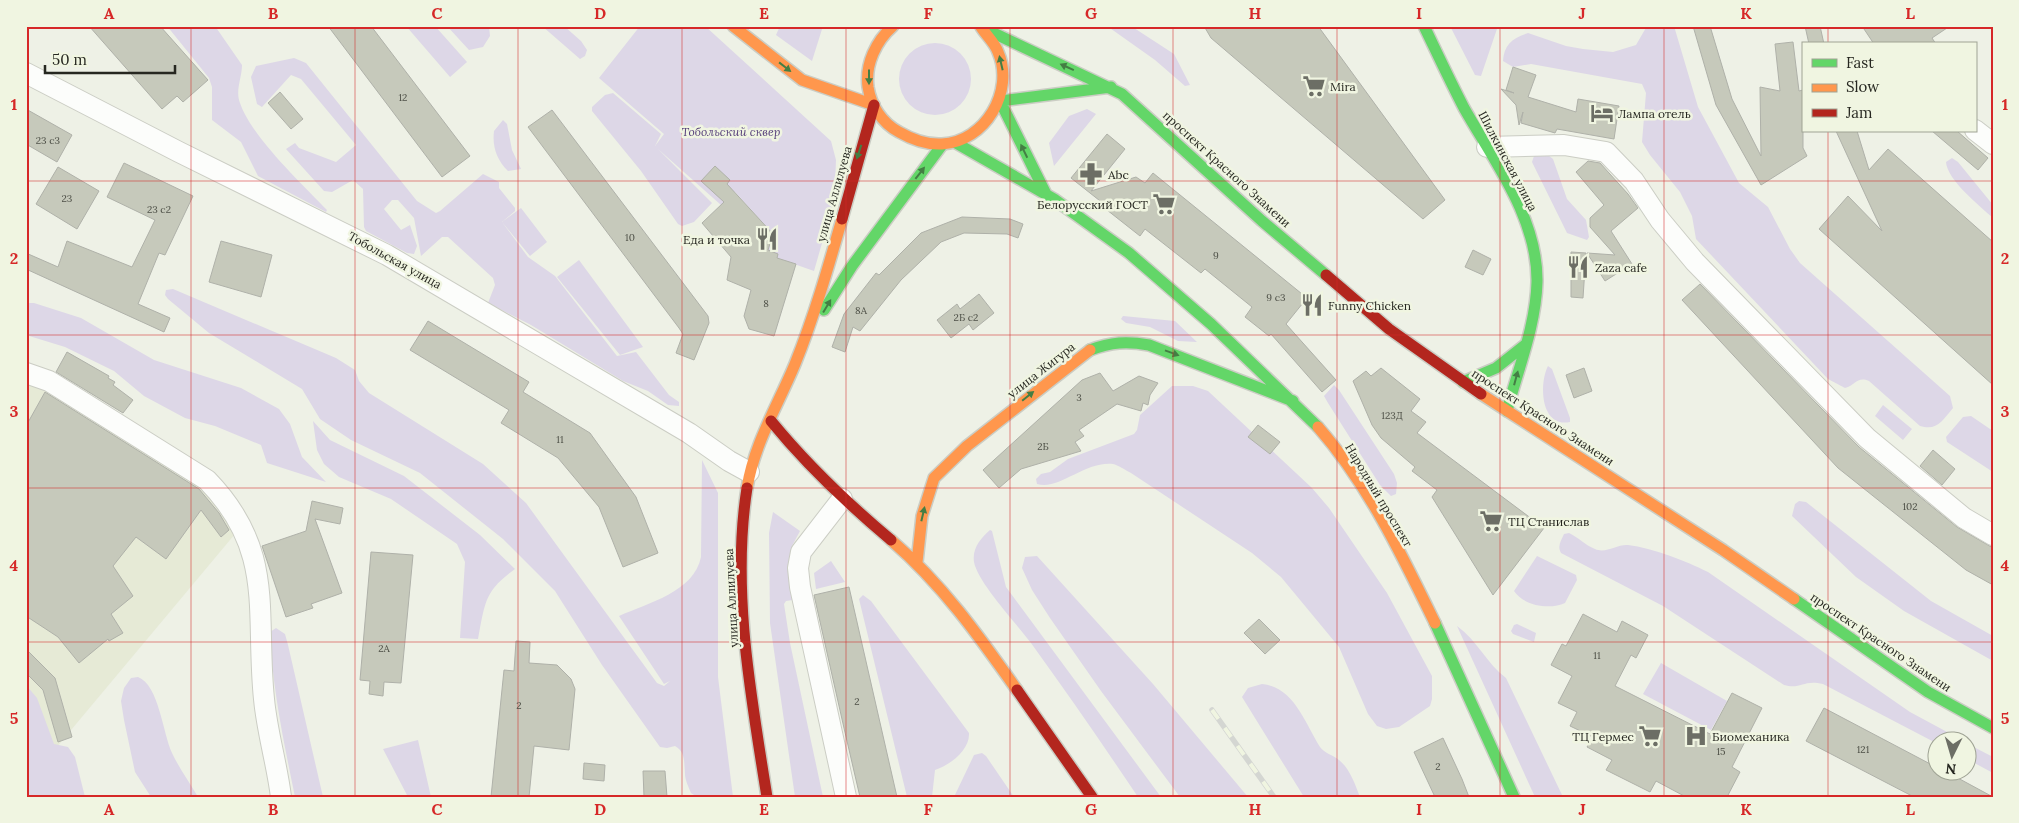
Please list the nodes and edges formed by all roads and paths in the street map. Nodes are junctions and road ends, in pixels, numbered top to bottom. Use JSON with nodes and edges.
{"nodes":[{"id":1,"x":733,"y":26,"type":"edge"},
{"id":2,"x":893,"y":26,"type":"edge"},
{"id":3,"x":1424,"y":26,"type":"edge"},
{"id":4,"x":982,"y":27,"type":"edge"},
{"id":5,"x":26,"y":73,"type":"edge"},
{"id":6,"x":1111,"y":87,"type":"junction"},
{"id":7,"x":1000,"y":101,"type":"junction"},
{"id":8,"x":874,"y":105,"type":"junction"},
{"id":9,"x":1976,"y":131,"type":"edge"},
{"id":10,"x":956,"y":142,"type":"junction"},
{"id":11,"x":1993,"y":144,"type":"edge"},
{"id":12,"x":942,"y":145,"type":"junction"},
{"id":13,"x":1487,"y":147,"type":"junction"},
{"id":14,"x":1046,"y":194,"type":"junction"},
{"id":15,"x":1525,"y":345,"type":"junction"},
{"id":16,"x":802,"y":347,"type":"junction"},
{"id":17,"x":26,"y":373,"type":"edge"},
{"id":18,"x":1463,"y":382,"type":"junction"},
{"id":19,"x":1294,"y":402,"type":"junction"},
{"id":20,"x":1508,"y":411,"type":"junction"},
{"id":21,"x":771,"y":421,"type":"junction"},
{"id":22,"x":749,"y":472,"type":"junction"},
{"id":23,"x":842,"y":499,"type":"junction"},
{"id":24,"x":1993,"y":535,"type":"edge"},
{"id":25,"x":917,"y":562,"type":"junction"},
{"id":26,"x":1993,"y":728,"type":"edge"},
{"id":27,"x":281,"y":797,"type":"edge"},
{"id":28,"x":767,"y":797,"type":"edge"},
{"id":29,"x":846,"y":797,"type":"edge"},
{"id":30,"x":1092,"y":797,"type":"edge"},
{"id":31,"x":1514,"y":797,"type":"edge"}],
"edges":[{"from":1,"to":8,"type":"main road","one_way":true},
{"from":2,"to":8,"type":"main road","one_way":true},
{"from":3,"to":13,"type":"main road","name":"Шилкинская улица"},
{"from":6,"to":4,"type":"main road","name":"проспект Красного Знамени","one_way":true},
{"from":7,"to":4,"type":"main road","one_way":true},
{"from":5,"to":22,"type":"street","name":"Тобольская улица"},
{"from":6,"to":7,"type":"main road"},
{"from":6,"to":18,"type":"main road","name":"проспект Красного Знамени"},
{"from":7,"to":10,"type":"main road"},
{"from":14,"to":7,"type":"main road","name":"Народный проспект","one_way":true},
{"from":8,"to":12,"type":"main road"},
{"from":8,"to":16,"type":"main road","name":"улица Аллилуева","one_way":true},
{"from":9,"to":11,"type":"street"},
{"from":10,"to":12,"type":"main road"},
{"from":10,"to":14,"type":"main road","name":"Народный проспект"},
{"from":16,"to":12,"type":"main road","name":"улица Аллилуева","one_way":true},
{"from":13,"to":15,"type":"main road","name":"Шилкинская улица"},
{"from":13,"to":24,"type":"street"},
{"from":14,"to":19,"type":"main road","name":"Народный проспект"},
{"from":15,"to":18,"type":"main road"},
{"from":20,"to":15,"type":"main road","name":"Шилкинская улица","one_way":true},
{"from":16,"to":21,"type":"main road","name":"улица Аллилуева"},
{"from":17,"to":27,"type":"street"},
{"from":18,"to":20,"type":"main road","name":"проспект Красного Знамени"},
{"from":25,"to":19,"type":"main road","name":"улица Жигура","one_way":true},
{"from":19,"to":31,"type":"main road","name":"Народный проспект"},
{"from":20,"to":26,"type":"main road","name":"проспект Красного Знамени"},
{"from":21,"to":22,"type":"main road","name":"улица Аллилуева"},
{"from":21,"to":23,"type":"main road"},
{"from":22,"to":28,"type":"main road","name":"улица Аллилуева"},
{"from":23,"to":25,"type":"main road"},
{"from":23,"to":29,"type":"street"},
{"from":25,"to":30,"type":"main road"}]}
